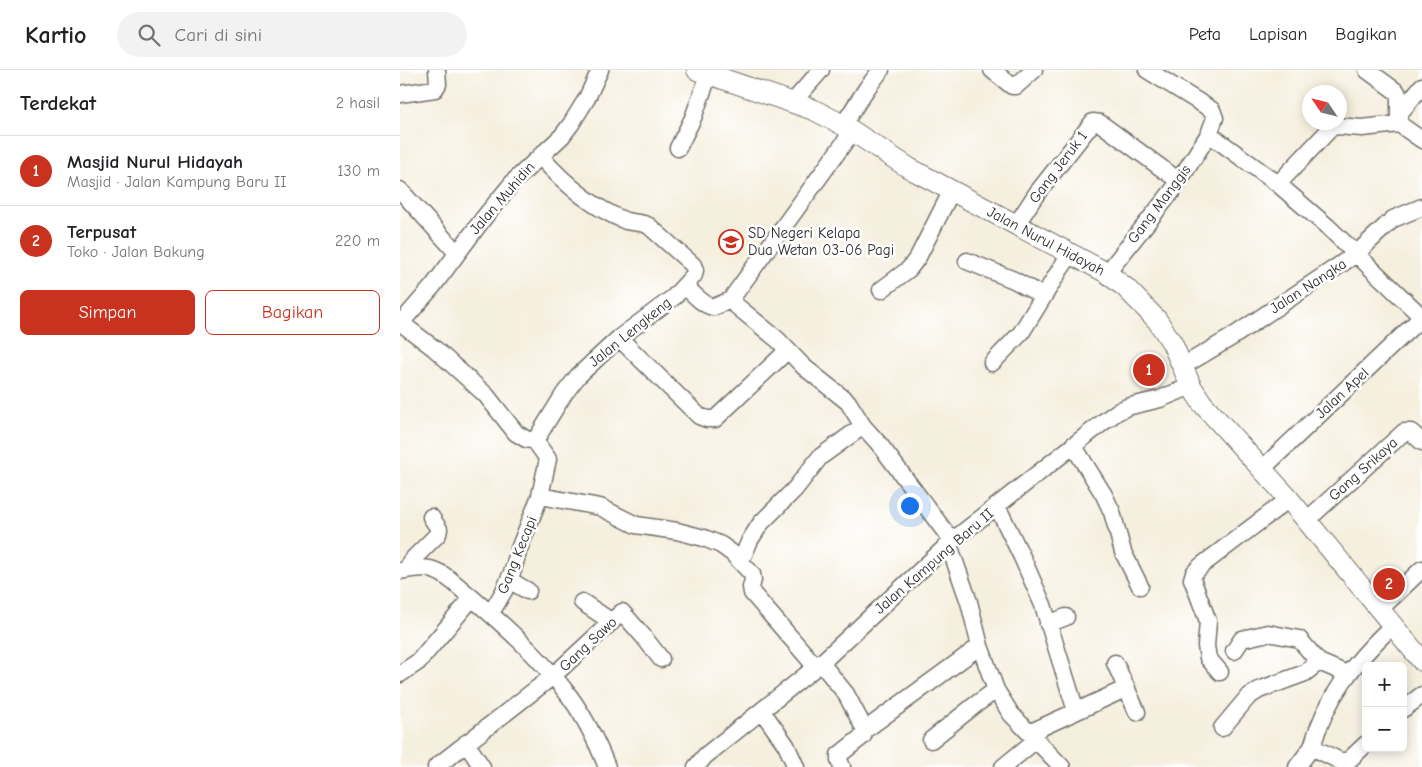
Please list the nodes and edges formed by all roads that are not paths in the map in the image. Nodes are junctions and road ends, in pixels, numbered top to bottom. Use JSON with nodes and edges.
{"nodes":[{"id":1,"x":437,"y":70,"type":"edge"},
{"id":2,"x":600,"y":70,"type":"edge"},
{"id":3,"x":821,"y":70,"type":"edge"},
{"id":4,"x":881,"y":70,"type":"edge"},
{"id":5,"x":992,"y":70,"type":"edge"},
{"id":6,"x":1034,"y":70,"type":"edge"},
{"id":7,"x":1147,"y":70,"type":"edge"},
{"id":8,"x":1367,"y":70,"type":"edge"},
{"id":9,"x":703,"y":72,"type":"edge"},
{"id":10,"x":1422,"y":86,"type":"edge"},
{"id":11,"x":400,"y":94,"type":"edge"},
{"id":12,"x":793,"y":102,"type":"junction"},
{"id":13,"x":1399,"y":119,"type":"junction"},
{"id":14,"x":848,"y":129,"type":"junction"},
{"id":15,"x":1209,"y":134,"type":"junction"},
{"id":16,"x":1422,"y":140,"type":"edge"},
{"id":17,"x":678,"y":148,"type":"dead end"},
{"id":18,"x":540,"y":156,"type":"junction"},
{"id":19,"x":1179,"y":181,"type":"junction"},
{"id":20,"x":1278,"y":184,"type":"junction"},
{"id":21,"x":400,"y":190,"type":"edge"},
{"id":22,"x":952,"y":190,"type":"junction"},
{"id":23,"x":1422,"y":207,"type":"edge"},
{"id":24,"x":1016,"y":225,"type":"junction"},
{"id":25,"x":457,"y":253,"type":"junction"},
{"id":26,"x":1071,"y":254,"type":"junction"},
{"id":27,"x":1356,"y":254,"type":"junction"},
{"id":28,"x":967,"y":262,"type":"dead end"},
{"id":29,"x":1107,"y":273,"type":"junction"},
{"id":30,"x":690,"y":280,"type":"junction"},
{"id":31,"x":881,"y":290,"type":"dead end"},
{"id":32,"x":1043,"y":296,"type":"junction"},
{"id":33,"x":733,"y":301,"type":"junction"},
{"id":34,"x":406,"y":305,"type":"edge"},
{"id":35,"x":1422,"y":317,"type":"edge"},
{"id":36,"x":401,"y":324,"type":"edge"},
{"id":37,"x":619,"y":338,"type":"junction"},
{"id":38,"x":788,"y":351,"type":"junction"},
{"id":39,"x":992,"y":363,"type":"dead end"},
{"id":40,"x":1183,"y":366,"type":"junction"},
{"id":41,"x":1191,"y":386,"type":"junction"},
{"id":42,"x":863,"y":426,"type":"junction"},
{"id":43,"x":536,"y":441,"type":"junction"},
{"id":44,"x":1422,"y":442,"type":"edge"},
{"id":45,"x":1074,"y":445,"type":"junction"},
{"id":46,"x":1262,"y":469,"type":"junction"},
{"id":47,"x":540,"y":496,"type":"junction"},
{"id":48,"x":1289,"y":499,"type":"junction"},
{"id":49,"x":997,"y":506,"type":"junction"},
{"id":50,"x":431,"y":517,"type":"dead end"},
{"id":51,"x":1306,"y":521,"type":"junction"},
{"id":52,"x":951,"y":543,"type":"junction"},
{"id":53,"x":741,"y":561,"type":"junction"},
{"id":54,"x":1422,"y":568,"type":"edge"},
{"id":55,"x":404,"y":570,"type":"edge"},
{"id":56,"x":509,"y":580,"type":"junction"},
{"id":57,"x":1140,"y":586,"type":"dead end"},
{"id":58,"x":528,"y":591,"type":"dead end"},
{"id":59,"x":472,"y":598,"type":"junction"},
{"id":60,"x":582,"y":602,"type":"dead end"},
{"id":61,"x":1379,"y":610,"type":"junction"},
{"id":62,"x":491,"y":613,"type":"junction"},
{"id":63,"x":1066,"y":617,"type":"dead end"},
{"id":64,"x":612,"y":622,"type":"junction"},
{"id":65,"x":1048,"y":624,"type":"junction"},
{"id":66,"x":1392,"y":626,"type":"junction"},
{"id":67,"x":980,"y":646,"type":"junction"},
{"id":68,"x":1234,"y":651,"type":"dead end"},
{"id":69,"x":661,"y":659,"type":"dead end"},
{"id":70,"x":1422,"y":661,"type":"edge"},
{"id":71,"x":1320,"y":662,"type":"junction"},
{"id":72,"x":1115,"y":663,"type":"dead end"},
{"id":73,"x":818,"y":665,"type":"junction"},
{"id":74,"x":1220,"y":672,"type":"dead end"},
{"id":75,"x":400,"y":674,"type":"edge"},
{"id":76,"x":1347,"y":674,"type":"junction"},
{"id":77,"x":553,"y":676,"type":"junction"},
{"id":78,"x":1126,"y":688,"type":"junction"},
{"id":79,"x":996,"y":690,"type":"junction"},
{"id":80,"x":1422,"y":694,"type":"edge"},
{"id":81,"x":1406,"y":707,"type":"edge"},
{"id":82,"x":1076,"y":710,"type":"junction"},
{"id":83,"x":762,"y":711,"type":"junction"},
{"id":84,"x":1137,"y":712,"type":"dead end"},
{"id":85,"x":1222,"y":728,"type":"dead end"},
{"id":86,"x":865,"y":730,"type":"junction"},
{"id":87,"x":1032,"y":737,"type":"junction"},
{"id":88,"x":931,"y":740,"type":"dead end"},
{"id":89,"x":466,"y":743,"type":"junction"},
{"id":90,"x":1312,"y":747,"type":"junction"},
{"id":91,"x":1362,"y":748,"type":"edge"},
{"id":92,"x":436,"y":767,"type":"edge"},
{"id":93,"x":482,"y":767,"type":"edge"},
{"id":94,"x":607,"y":767,"type":"edge"},
{"id":95,"x":696,"y":767,"type":"edge"},
{"id":96,"x":796,"y":767,"type":"edge"},
{"id":97,"x":842,"y":767,"type":"edge"},
{"id":98,"x":1004,"y":767,"type":"edge"},
{"id":99,"x":1062,"y":767,"type":"edge"},
{"id":100,"x":1297,"y":767,"type":"edge"}],
"edges":[{"from":1,"to":11,"type":"street"},
{"from":2,"to":18,"type":"street","name":"Jalan Muhidin"},
{"from":3,"to":12,"type":"street"},
{"from":4,"to":14,"type":"street"},
{"from":5,"to":6,"type":"street"},
{"from":7,"to":15,"type":"street","name":"Gang Manggis"},
{"from":8,"to":13,"type":"street"},
{"from":9,"to":12,"type":"street","name":"Jalan Nurul Hidayah"},
{"from":9,"to":17,"type":"street"},
{"from":10,"to":13,"type":"street"},
{"from":12,"to":14,"type":"street","name":"Jalan Nurul Hidayah"},
{"from":13,"to":16,"type":"street"},
{"from":13,"to":20,"type":"street"},
{"from":14,"to":22,"type":"street","name":"Jalan Nurul Hidayah"},
{"from":14,"to":33,"type":"street"},
{"from":15,"to":19,"type":"street","name":"Gang Manggis"},
{"from":15,"to":20,"type":"street"},
{"from":18,"to":25,"type":"street","name":"Jalan Muhidin"},
{"from":18,"to":30,"type":"street"},
{"from":19,"to":24,"type":"street","name":"Gang Jeruk 1"},
{"from":19,"to":29,"type":"street","name":"Gang Manggis"},
{"from":20,"to":27,"type":"street"},
{"from":21,"to":25,"type":"street"},
{"from":22,"to":24,"type":"street","name":"Jalan Nurul Hidayah"},
{"from":22,"to":31,"type":"street"},
{"from":23,"to":27,"type":"street"},
{"from":24,"to":26,"type":"street","name":"Jalan Nurul Hidayah"},
{"from":25,"to":34,"type":"street","name":"Jalan Muhidin"},
{"from":26,"to":29,"type":"street","name":"Jalan Nurul Hidayah"},
{"from":26,"to":32,"type":"street"},
{"from":27,"to":35,"type":"street","name":"Jalan Nangka"},
{"from":27,"to":40,"type":"street","name":"Jalan Nangka"},
{"from":28,"to":32,"type":"street"},
{"from":29,"to":40,"type":"street","name":"Jalan Nurul Hidayah"},
{"from":30,"to":33,"type":"street"},
{"from":30,"to":37,"type":"street","name":"Jalan Lengkeng"},
{"from":32,"to":39,"type":"street"},
{"from":33,"to":38,"type":"street"},
{"from":34,"to":36,"type":"street","name":"Jalan Muhidin"},
{"from":35,"to":46,"type":"street","name":"Jalan Apel"},
{"from":36,"to":43,"type":"street"},
{"from":37,"to":38,"type":"street"},
{"from":37,"to":43,"type":"street","name":"Jalan Lengkeng"},
{"from":38,"to":42,"type":"street"},
{"from":40,"to":41,"type":"street","name":"Jalan Nurul Hidayah"},
{"from":41,"to":45,"type":"street","name":"Jalan Kampung Baru II"},
{"from":41,"to":46,"type":"street","name":"Jalan Nurul Hidayah"},
{"from":42,"to":52,"type":"street"},
{"from":42,"to":53,"type":"street"},
{"from":43,"to":47,"type":"street","name":"Gang Kecapi"},
{"from":44,"to":51,"type":"street","name":"Gang Srikaya"},
{"from":45,"to":49,"type":"street","name":"Jalan Kampung Baru II"},
{"from":45,"to":57,"type":"street"},
{"from":46,"to":48,"type":"street","name":"Jalan Nurul Hidayah"},
{"from":47,"to":53,"type":"street"},
{"from":47,"to":56,"type":"street","name":"Gang Kecapi"},
{"from":48,"to":51,"type":"street","name":"Jalan Nurul Hidayah"},
{"from":48,"to":74,"type":"street"},
{"from":49,"to":52,"type":"street","name":"Jalan Kampung Baru II"},
{"from":49,"to":65,"type":"street"},
{"from":50,"to":55,"type":"street"},
{"from":51,"to":61,"type":"street","name":"Jalan Nurul Hidayah"},
{"from":52,"to":67,"type":"street"},
{"from":52,"to":73,"type":"street","name":"Jalan Kampung Baru II"},
{"from":53,"to":73,"type":"street"},
{"from":54,"to":61,"type":"street"},
{"from":55,"to":59,"type":"street"},
{"from":56,"to":58,"type":"street"},
{"from":56,"to":62,"type":"street","name":"Gang Kecapi"},
{"from":59,"to":62,"type":"street"},
{"from":59,"to":75,"type":"street"},
{"from":60,"to":64,"type":"street"},
{"from":61,"to":66,"type":"street","name":"Jalan Nurul Hidayah"},
{"from":62,"to":77,"type":"street"},
{"from":63,"to":65,"type":"street"},
{"from":64,"to":69,"type":"street","name":"Gang Sawo"},
{"from":64,"to":77,"type":"street","name":"Gang Sawo"},
{"from":65,"to":82,"type":"street"},
{"from":66,"to":70,"type":"street","name":"Jalan Nurul Hidayah"},
{"from":66,"to":76,"type":"street"},
{"from":67,"to":79,"type":"street"},
{"from":67,"to":86,"type":"street"},
{"from":68,"to":71,"type":"street"},
{"from":71,"to":76,"type":"street"},
{"from":71,"to":85,"type":"street"},
{"from":72,"to":78,"type":"street"},
{"from":73,"to":83,"type":"street","name":"Jalan Kampung Baru II"},
{"from":73,"to":86,"type":"street"},
{"from":76,"to":90,"type":"street"},
{"from":77,"to":89,"type":"street","name":"Gang Sawo"},
{"from":77,"to":94,"type":"street"},
{"from":78,"to":82,"type":"street"},
{"from":78,"to":84,"type":"street"},
{"from":79,"to":87,"type":"street"},
{"from":79,"to":88,"type":"street"},
{"from":80,"to":81,"type":"street"},
{"from":82,"to":87,"type":"street"},
{"from":83,"to":95,"type":"street","name":"Jalan Kampung Baru II"},
{"from":83,"to":96,"type":"street"},
{"from":86,"to":97,"type":"street"},
{"from":87,"to":98,"type":"street"},
{"from":87,"to":99,"type":"street"},
{"from":89,"to":92,"type":"street","name":"Gang Sawo"},
{"from":89,"to":93,"type":"street"},
{"from":90,"to":91,"type":"street"},
{"from":90,"to":100,"type":"street"}]}
